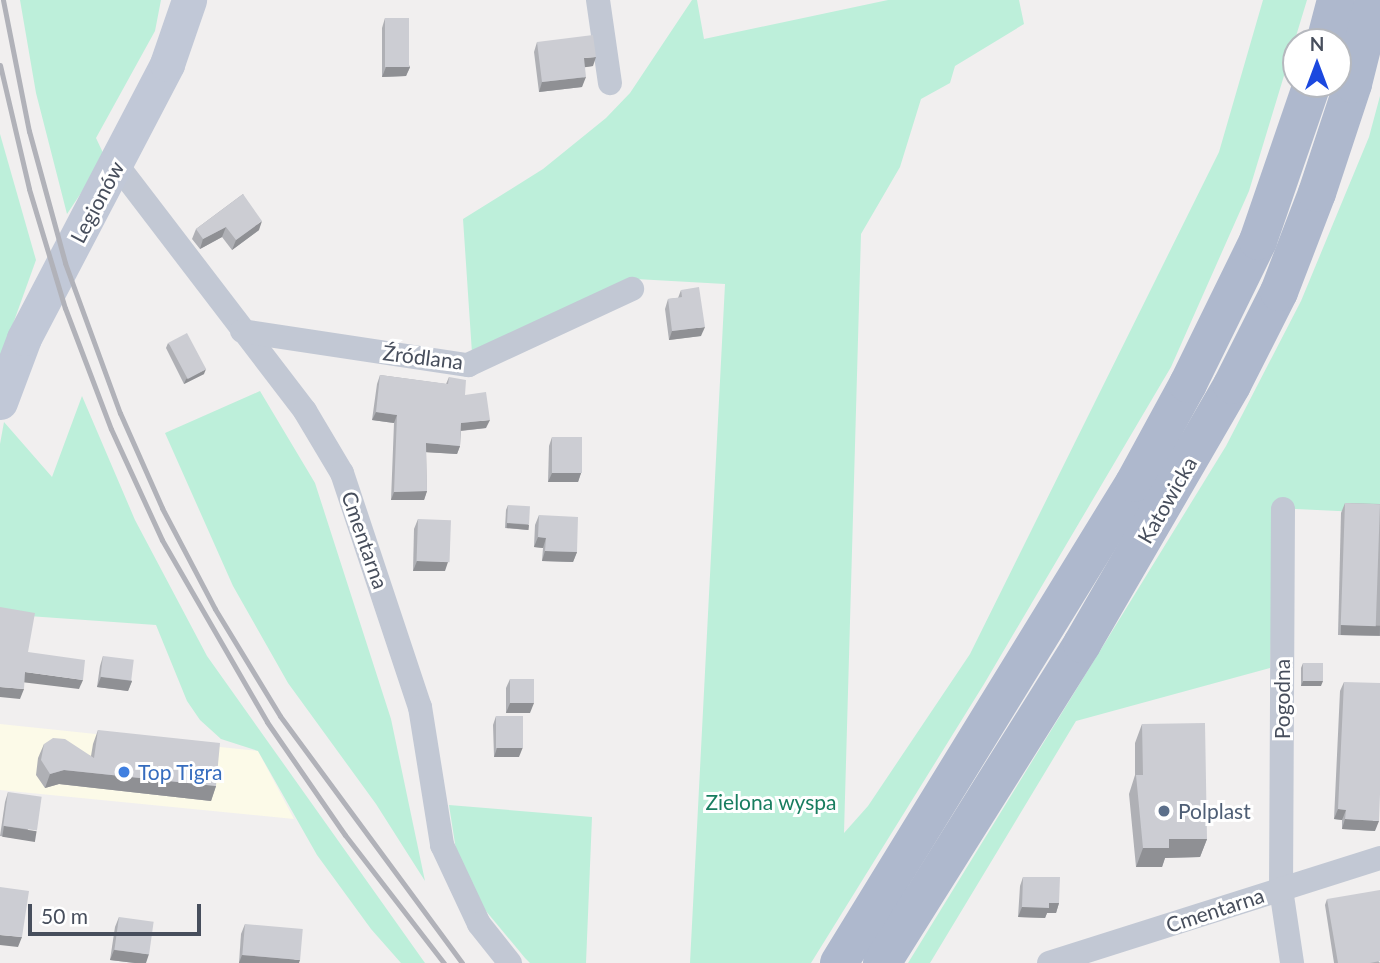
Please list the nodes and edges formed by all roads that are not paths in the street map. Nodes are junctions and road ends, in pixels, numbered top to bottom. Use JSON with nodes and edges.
{"nodes":[{"id":1,"x":189,"y":0,"type":"edge"},
{"id":2,"x":598,"y":0,"type":"edge"},
{"id":3,"x":1336,"y":0,"type":"edge"},
{"id":4,"x":1374,"y":0,"type":"edge"},
{"id":5,"x":1329,"y":28,"type":"edge"},
{"id":6,"x":610,"y":83,"type":"dead end"},
{"id":7,"x":1307,"y":98,"type":"edge"},
{"id":8,"x":117,"y":165,"type":"junction"},
{"id":9,"x":632,"y":289,"type":"dead end"},
{"id":10,"x":242,"y":331,"type":"junction"},
{"id":11,"x":0,"y":402,"type":"edge"},
{"id":12,"x":1283,"y":509,"type":"dead end"},
{"id":13,"x":1380,"y":858,"type":"edge"},
{"id":14,"x":1281,"y":889,"type":"junction"},
{"id":15,"x":510,"y":963,"type":"edge"},
{"id":16,"x":839,"y":963,"type":"edge"},
{"id":17,"x":882,"y":963,"type":"edge"},
{"id":18,"x":1049,"y":963,"type":"edge"},
{"id":19,"x":1292,"y":963,"type":"edge"}],
"edges":[{"from":1,"to":8,"type":"street","name":"Legionów"},
{"from":2,"to":6,"type":"street"},
{"from":3,"to":5,"type":"main road"},
{"from":4,"to":17,"type":"main road","name":"Katowicka"},
{"from":7,"to":16,"type":"main road","name":"Katowicka"},
{"from":8,"to":10,"type":"street","name":"Cmentarna"},
{"from":8,"to":11,"type":"street","name":"Legionów"},
{"from":9,"to":10,"type":"street","name":"Źródlana"},
{"from":10,"to":15,"type":"street","name":"Cmentarna"},
{"from":12,"to":14,"type":"street","name":"Pogodna"},
{"from":13,"to":14,"type":"street","name":"Cmentarna"},
{"from":14,"to":18,"type":"street","name":"Cmentarna"},
{"from":14,"to":19,"type":"street","name":"Pogodna"}]}
